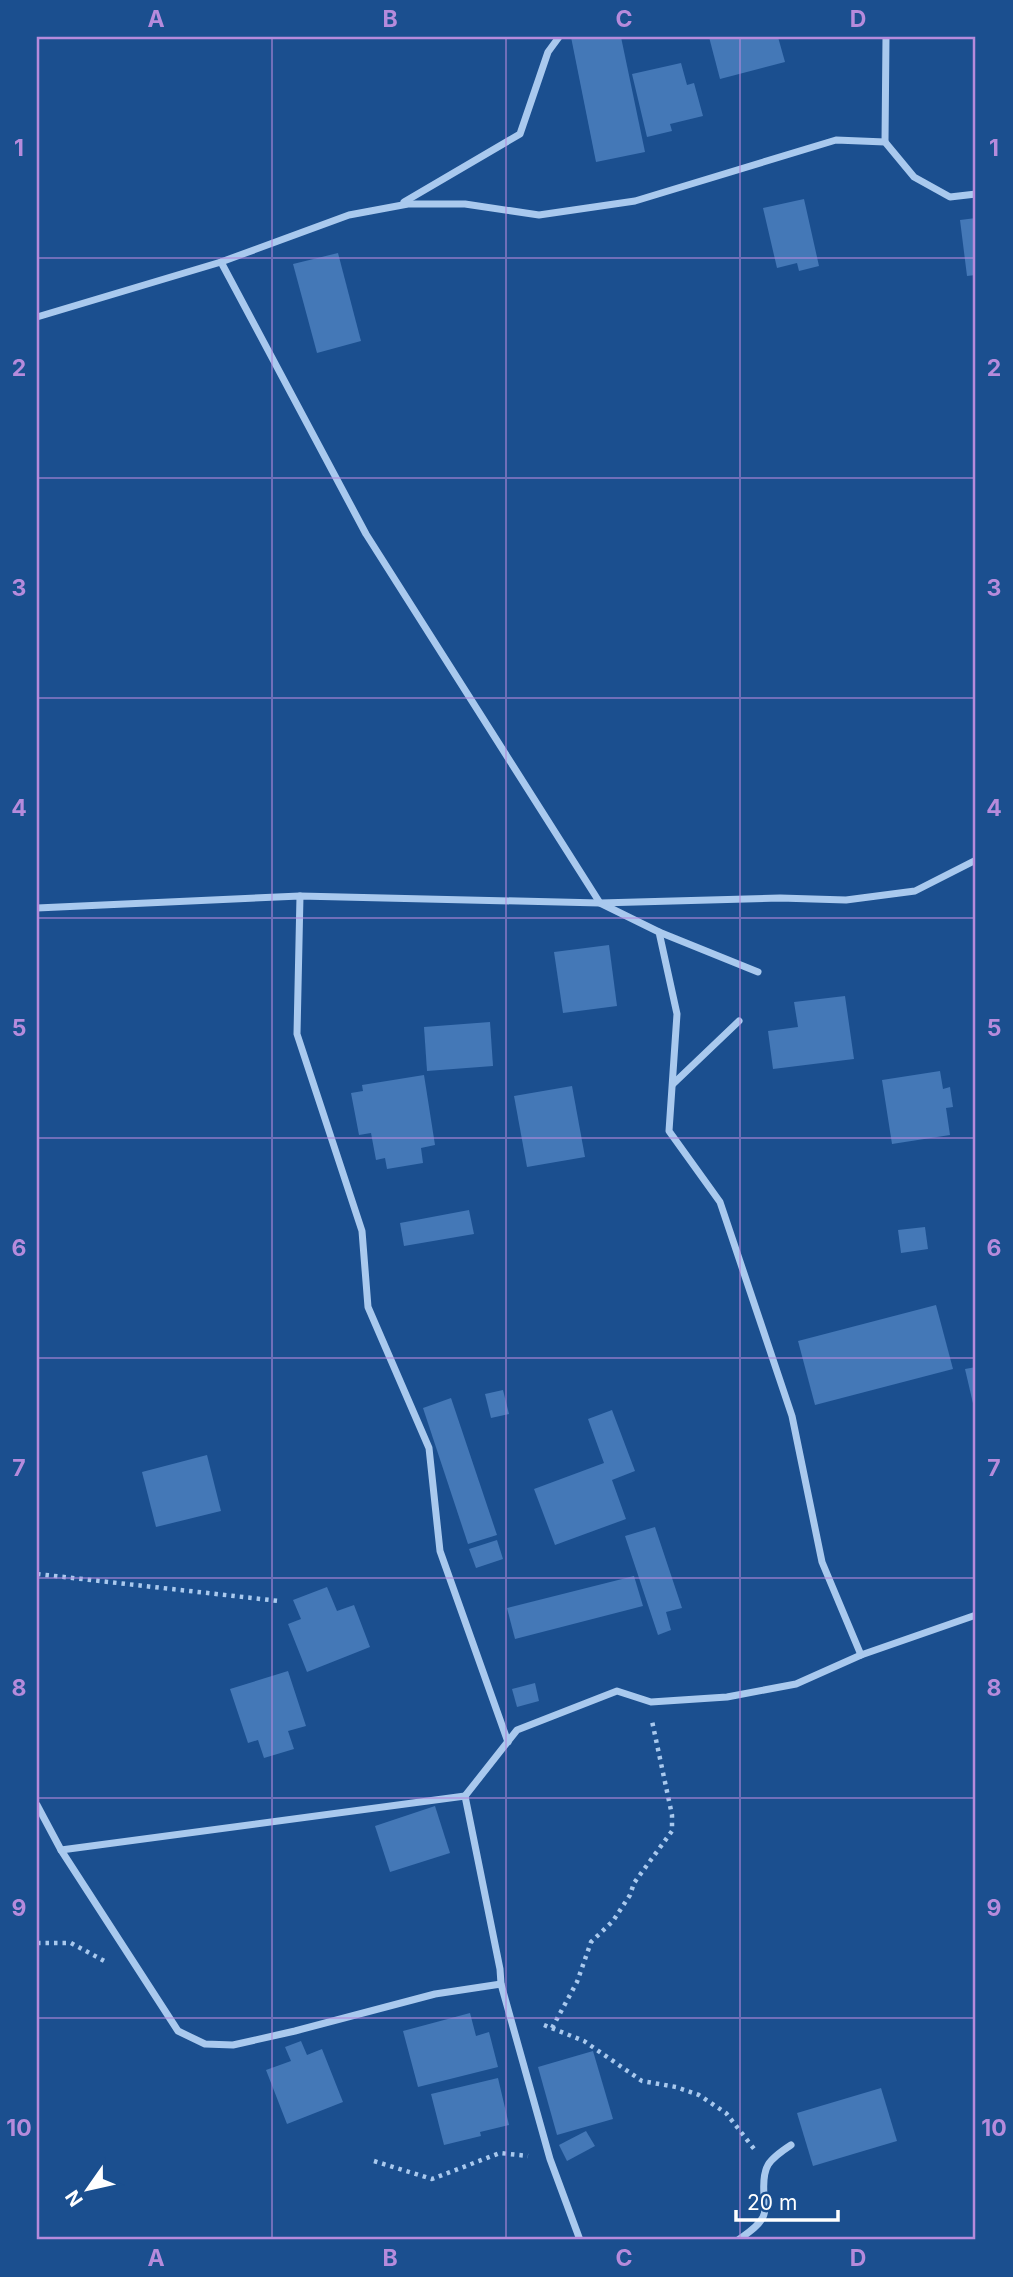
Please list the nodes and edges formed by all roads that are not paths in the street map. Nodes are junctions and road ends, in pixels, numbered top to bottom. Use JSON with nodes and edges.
{"nodes":[{"id":1,"x":559,"y":37,"type":"edge"},
{"id":2,"x":886,"y":37,"type":"edge"},
{"id":3,"x":885,"y":142,"type":"junction"},
{"id":4,"x":976,"y":194,"type":"edge"},
{"id":5,"x":397,"y":206,"type":"junction"},
{"id":6,"x":221,"y":262,"type":"junction"},
{"id":7,"x":37,"y":317,"type":"edge"},
{"id":8,"x":976,"y":860,"type":"edge"},
{"id":9,"x":300,"y":896,"type":"junction"},
{"id":10,"x":600,"y":902,"type":"junction"},
{"id":11,"x":37,"y":908,"type":"edge"},
{"id":12,"x":659,"y":932,"type":"junction"},
{"id":13,"x":758,"y":972,"type":"dead end"},
{"id":14,"x":740,"y":1021,"type":"dead end"},
{"id":15,"x":672,"y":1085,"type":"junction"},
{"id":16,"x":976,"y":1615,"type":"edge"},
{"id":17,"x":861,"y":1655,"type":"junction"},
{"id":18,"x":508,"y":1742,"type":"junction"},
{"id":19,"x":465,"y":1796,"type":"junction"},
{"id":20,"x":37,"y":1805,"type":"edge"},
{"id":21,"x":61,"y":1850,"type":"junction"},
{"id":22,"x":501,"y":1984,"type":"junction"},
{"id":23,"x":792,"y":2145,"type":"dead end"},
{"id":24,"x":580,"y":2240,"type":"edge"},
{"id":25,"x":738,"y":2240,"type":"edge"}],
"edges":[{"from":1,"to":5,"type":"street"},
{"from":2,"to":3,"type":"street"},
{"from":3,"to":4,"type":"street"},
{"from":3,"to":5,"type":"street"},
{"from":5,"to":6,"type":"street"},
{"from":6,"to":7,"type":"street"},
{"from":6,"to":10,"type":"street"},
{"from":8,"to":10,"type":"street"},
{"from":9,"to":10,"type":"street"},
{"from":9,"to":11,"type":"street"},
{"from":9,"to":18,"type":"street"},
{"from":10,"to":12,"type":"street"},
{"from":12,"to":13,"type":"street"},
{"from":12,"to":15,"type":"street"},
{"from":14,"to":15,"type":"street"},
{"from":15,"to":17,"type":"street"},
{"from":16,"to":17,"type":"street"},
{"from":17,"to":18,"type":"street"},
{"from":18,"to":19,"type":"street"},
{"from":19,"to":21,"type":"street"},
{"from":19,"to":22,"type":"street"},
{"from":20,"to":21,"type":"street"},
{"from":21,"to":22,"type":"street"},
{"from":22,"to":24,"type":"street"},
{"from":23,"to":25,"type":"street"}]}
